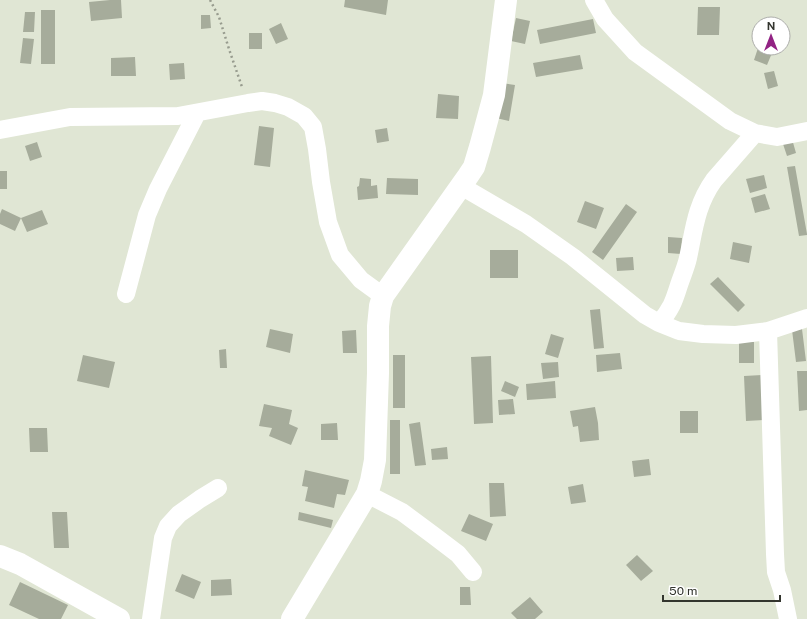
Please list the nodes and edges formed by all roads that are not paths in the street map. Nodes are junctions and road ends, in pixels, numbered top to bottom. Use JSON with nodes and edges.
{"nodes":[{"id":1,"x":506,"y":0,"type":"edge"},
{"id":2,"x":594,"y":0,"type":"edge"},
{"id":3,"x":197,"y":113,"type":"junction"},
{"id":4,"x":0,"y":130,"type":"edge"},
{"id":5,"x":807,"y":131,"type":"edge"},
{"id":6,"x":755,"y":133,"type":"junction"},
{"id":7,"x":461,"y":186,"type":"junction"},
{"id":8,"x":126,"y":294,"type":"dead end"},
{"id":9,"x":383,"y":296,"type":"junction"},
{"id":10,"x":807,"y":318,"type":"edge"},
{"id":11,"x":659,"y":323,"type":"junction"},
{"id":12,"x":768,"y":331,"type":"junction"},
{"id":13,"x":218,"y":488,"type":"dead end"},
{"id":14,"x":367,"y":494,"type":"junction"},
{"id":15,"x":0,"y":556,"type":"edge"},
{"id":16,"x":473,"y":572,"type":"dead end"},
{"id":17,"x":119,"y":619,"type":"edge"},
{"id":18,"x":152,"y":619,"type":"edge"},
{"id":19,"x":292,"y":619,"type":"edge"},
{"id":20,"x":788,"y":619,"type":"edge"}],
"edges":[{"from":1,"to":7,"type":"street"},
{"from":2,"to":6,"type":"street"},
{"from":3,"to":4,"type":"street"},
{"from":3,"to":8,"type":"street"},
{"from":3,"to":9,"type":"street"},
{"from":5,"to":6,"type":"street"},
{"from":6,"to":11,"type":"street"},
{"from":7,"to":9,"type":"street"},
{"from":7,"to":11,"type":"street"},
{"from":9,"to":14,"type":"street"},
{"from":10,"to":12,"type":"street"},
{"from":11,"to":12,"type":"street"},
{"from":12,"to":20,"type":"street"},
{"from":13,"to":18,"type":"street"},
{"from":14,"to":16,"type":"street"},
{"from":14,"to":19,"type":"street"},
{"from":15,"to":17,"type":"street"}]}
